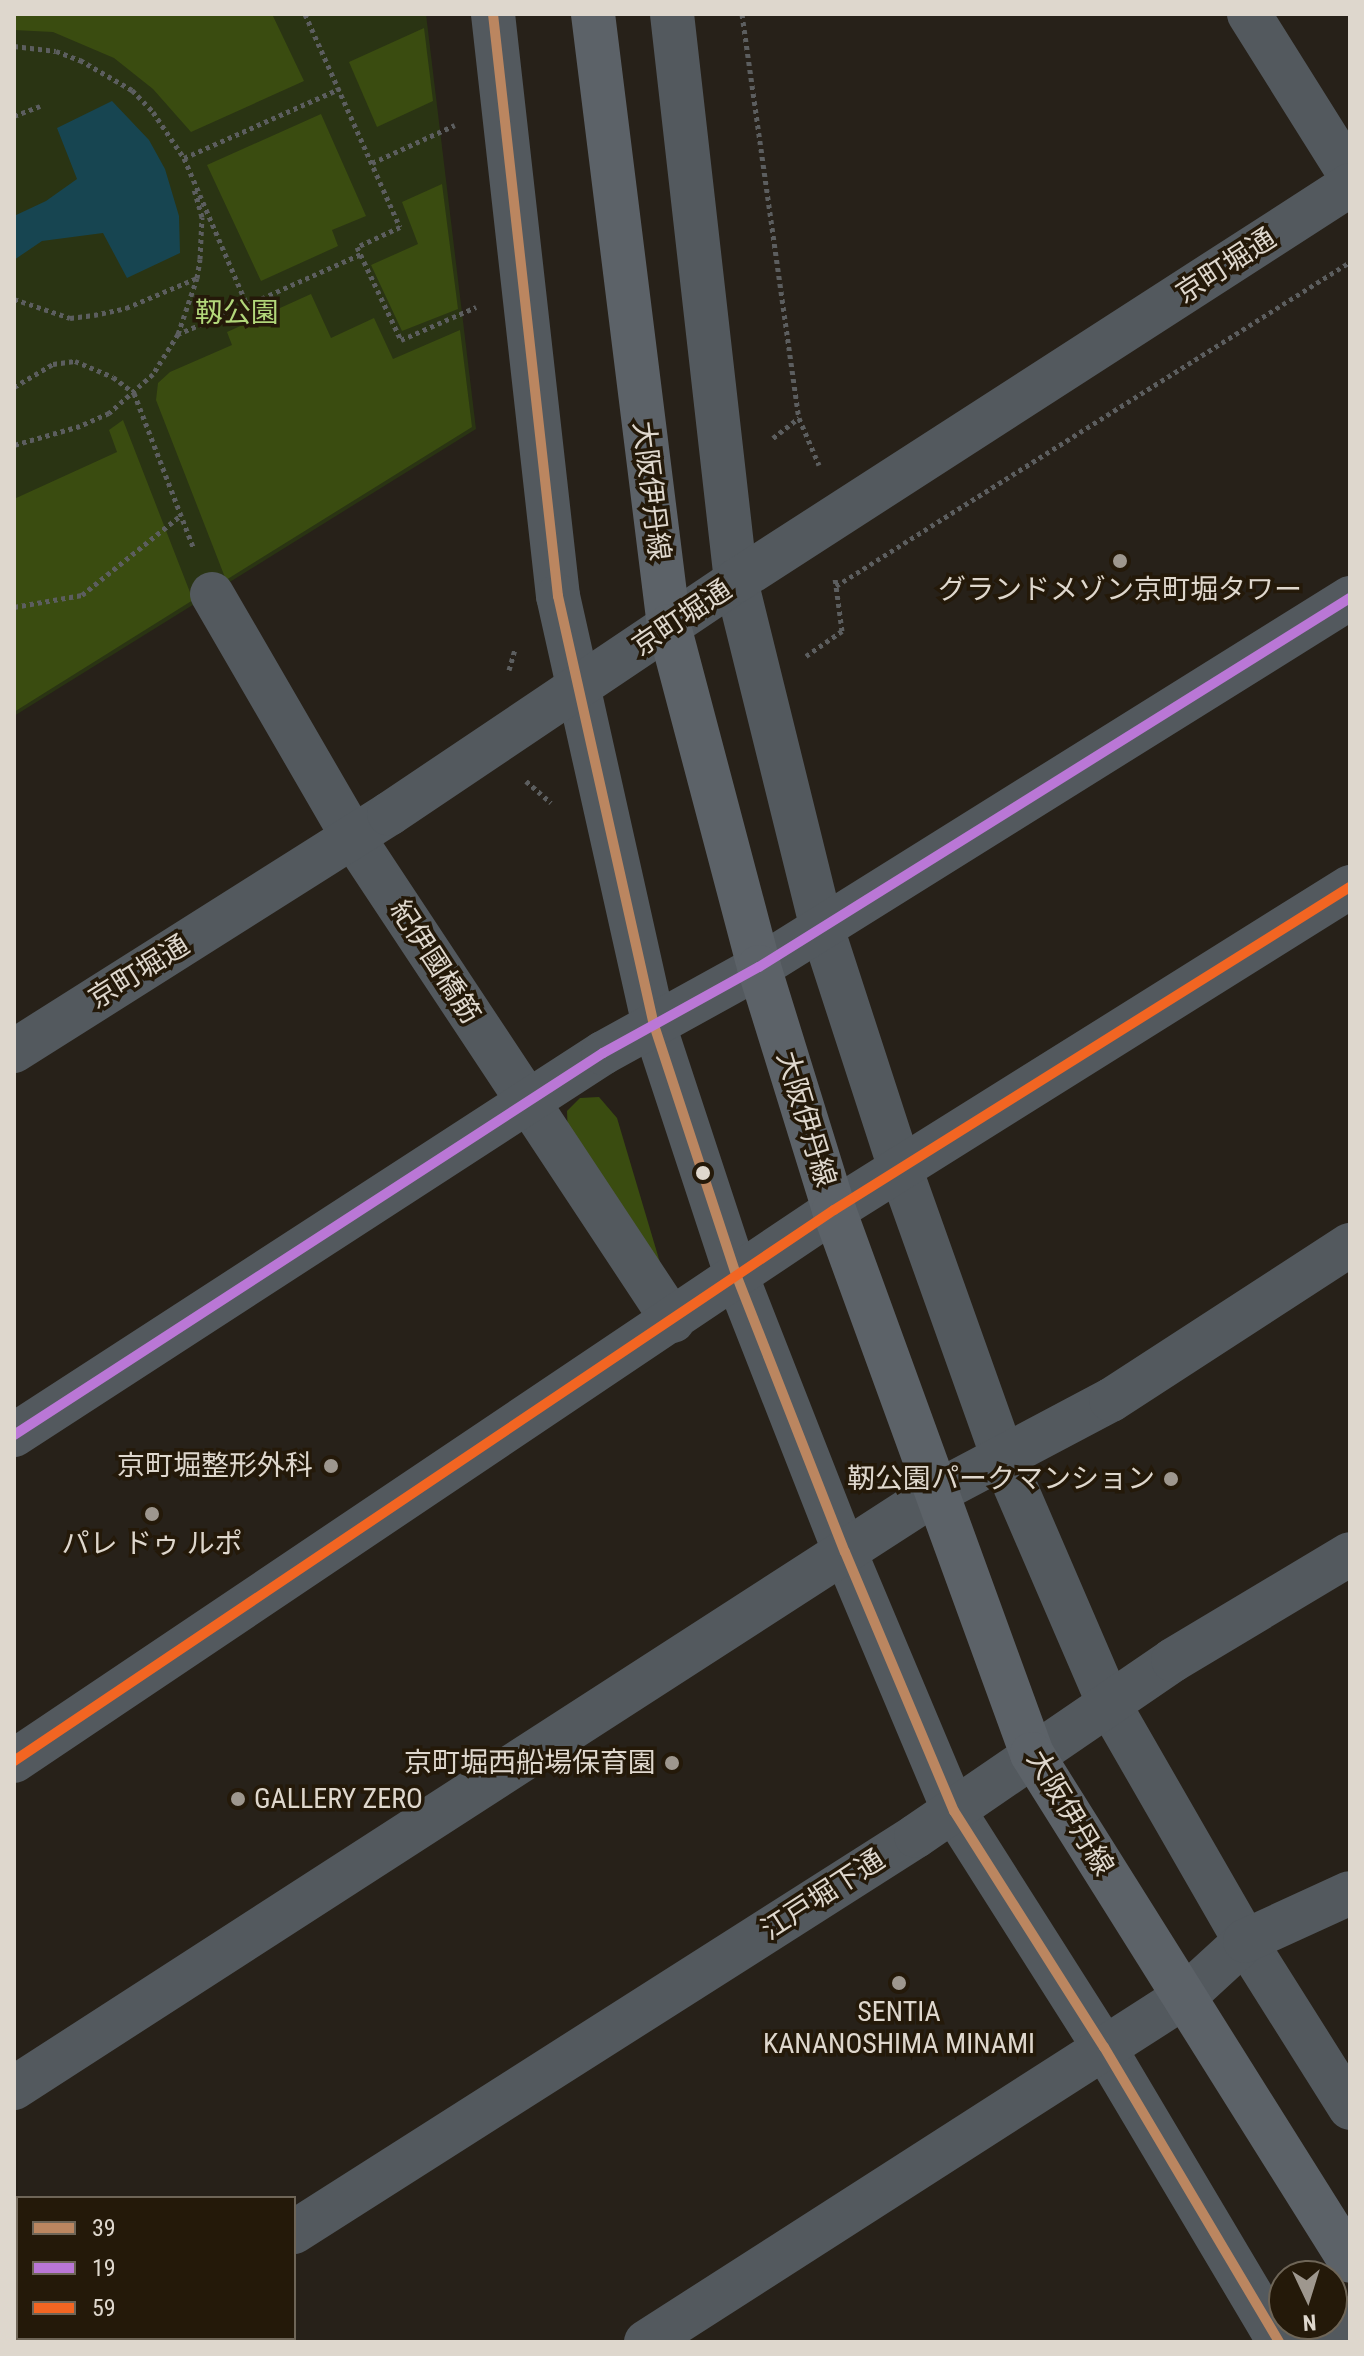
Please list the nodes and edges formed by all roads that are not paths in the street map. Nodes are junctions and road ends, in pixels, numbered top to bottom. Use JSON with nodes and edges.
{"nodes":[{"id":1,"x":493,"y":14,"type":"edge"},
{"id":2,"x":593,"y":14,"type":"edge"},
{"id":3,"x":672,"y":14,"type":"edge"},
{"id":4,"x":1249,"y":14,"type":"edge"},
{"id":5,"x":1350,"y":175,"type":"edge"},
{"id":6,"x":1350,"y":185,"type":"edge"},
{"id":7,"x":736,"y":581,"type":"junction"},
{"id":8,"x":212,"y":594,"type":"road end"},
{"id":9,"x":1350,"y":598,"type":"edge"},
{"id":10,"x":669,"y":626,"type":"junction"},
{"id":11,"x":578,"y":689,"type":"junction"},
{"id":12,"x":353,"y":837,"type":"junction"},
{"id":13,"x":1350,"y":887,"type":"edge"},
{"id":14,"x":822,"y":928,"type":"junction"},
{"id":15,"x":759,"y":967,"type":"junction"},
{"id":16,"x":654,"y":1025,"type":"junction"},
{"id":17,"x":14,"y":1051,"type":"edge"},
{"id":18,"x":527,"y":1104,"type":"junction"},
{"id":19,"x":900,"y":1168,"type":"junction"},
{"id":20,"x":834,"y":1210,"type":"junction"},
{"id":21,"x":1350,"y":1245,"type":"edge"},
{"id":22,"x":737,"y":1277,"type":"junction"},
{"id":23,"x":673,"y":1321,"type":"junction"},
{"id":24,"x":14,"y":1435,"type":"edge"},
{"id":25,"x":1003,"y":1458,"type":"junction"},
{"id":26,"x":937,"y":1492,"type":"junction"},
{"id":27,"x":845,"y":1552,"type":"junction"},
{"id":28,"x":1350,"y":1554,"type":"edge"},
{"id":29,"x":1110,"y":1706,"type":"junction"},
{"id":30,"x":1032,"y":1754,"type":"junction"},
{"id":31,"x":14,"y":1761,"type":"edge"},
{"id":32,"x":954,"y":1811,"type":"junction"},
{"id":33,"x":1350,"y":1893,"type":"edge"},
{"id":34,"x":1245,"y":1941,"type":"junction"},
{"id":35,"x":1184,"y":1997,"type":"junction"},
{"id":36,"x":1104,"y":2047,"type":"junction"},
{"id":37,"x":14,"y":2088,"type":"edge"},
{"id":38,"x":1350,"y":2108,"type":"edge"},
{"id":39,"x":296,"y":2231,"type":"edge"},
{"id":40,"x":1350,"y":2261,"type":"edge"},
{"id":41,"x":1350,"y":2318,"type":"edge"},
{"id":42,"x":646,"y":2342,"type":"edge"},
{"id":43,"x":1279,"y":2342,"type":"edge"},
{"id":44,"x":1313,"y":2342,"type":"edge"}],
"edges":[{"from":1,"to":11,"type":"street"},
{"from":2,"to":10,"type":"main road","name":"大阪伊丹線"},
{"from":3,"to":7,"type":"street"},
{"from":4,"to":5,"type":"street"},
{"from":6,"to":7,"type":"street","name":"京町堀通"},
{"from":7,"to":10,"type":"street","name":"京町堀通"},
{"from":7,"to":14,"type":"street"},
{"from":8,"to":12,"type":"street","name":"紀伊國橋筋"},
{"from":9,"to":14,"type":"street"},
{"from":10,"to":11,"type":"street","name":"京町堀通"},
{"from":10,"to":15,"type":"main road","name":"大阪伊丹線"},
{"from":11,"to":12,"type":"street","name":"京町堀通"},
{"from":11,"to":16,"type":"street"},
{"from":12,"to":17,"type":"street","name":"京町堀通"},
{"from":12,"to":18,"type":"street","name":"紀伊國橋筋"},
{"from":13,"to":19,"type":"street"},
{"from":14,"to":15,"type":"street"},
{"from":14,"to":19,"type":"street"},
{"from":15,"to":16,"type":"street"},
{"from":15,"to":20,"type":"main road","name":"大阪伊丹線"},
{"from":16,"to":18,"type":"street"},
{"from":16,"to":22,"type":"street"},
{"from":18,"to":23,"type":"street","name":"紀伊國橋筋"},
{"from":18,"to":24,"type":"street"},
{"from":19,"to":20,"type":"street"},
{"from":19,"to":25,"type":"street"},
{"from":20,"to":22,"type":"street"},
{"from":20,"to":26,"type":"main road","name":"大阪伊丹線"},
{"from":21,"to":25,"type":"street"},
{"from":22,"to":23,"type":"street"},
{"from":22,"to":27,"type":"street"},
{"from":23,"to":31,"type":"street"},
{"from":25,"to":26,"type":"street"},
{"from":25,"to":29,"type":"street"},
{"from":26,"to":27,"type":"street"},
{"from":26,"to":30,"type":"main road","name":"大阪伊丹線"},
{"from":27,"to":32,"type":"street"},
{"from":27,"to":37,"type":"street"},
{"from":28,"to":29,"type":"street","name":"江戸堀下通"},
{"from":29,"to":30,"type":"street","name":"江戸堀下通"},
{"from":29,"to":34,"type":"street"},
{"from":30,"to":32,"type":"street","name":"江戸堀下通"},
{"from":30,"to":35,"type":"main road","name":"大阪伊丹線"},
{"from":32,"to":36,"type":"street"},
{"from":32,"to":39,"type":"street","name":"江戸堀下通"},
{"from":33,"to":34,"type":"street"},
{"from":34,"to":35,"type":"street"},
{"from":34,"to":38,"type":"street"},
{"from":35,"to":36,"type":"street"},
{"from":35,"to":40,"type":"main road","name":"大阪伊丹線"},
{"from":36,"to":42,"type":"street"},
{"from":36,"to":43,"type":"street"},
{"from":41,"to":44,"type":"street"}]}
